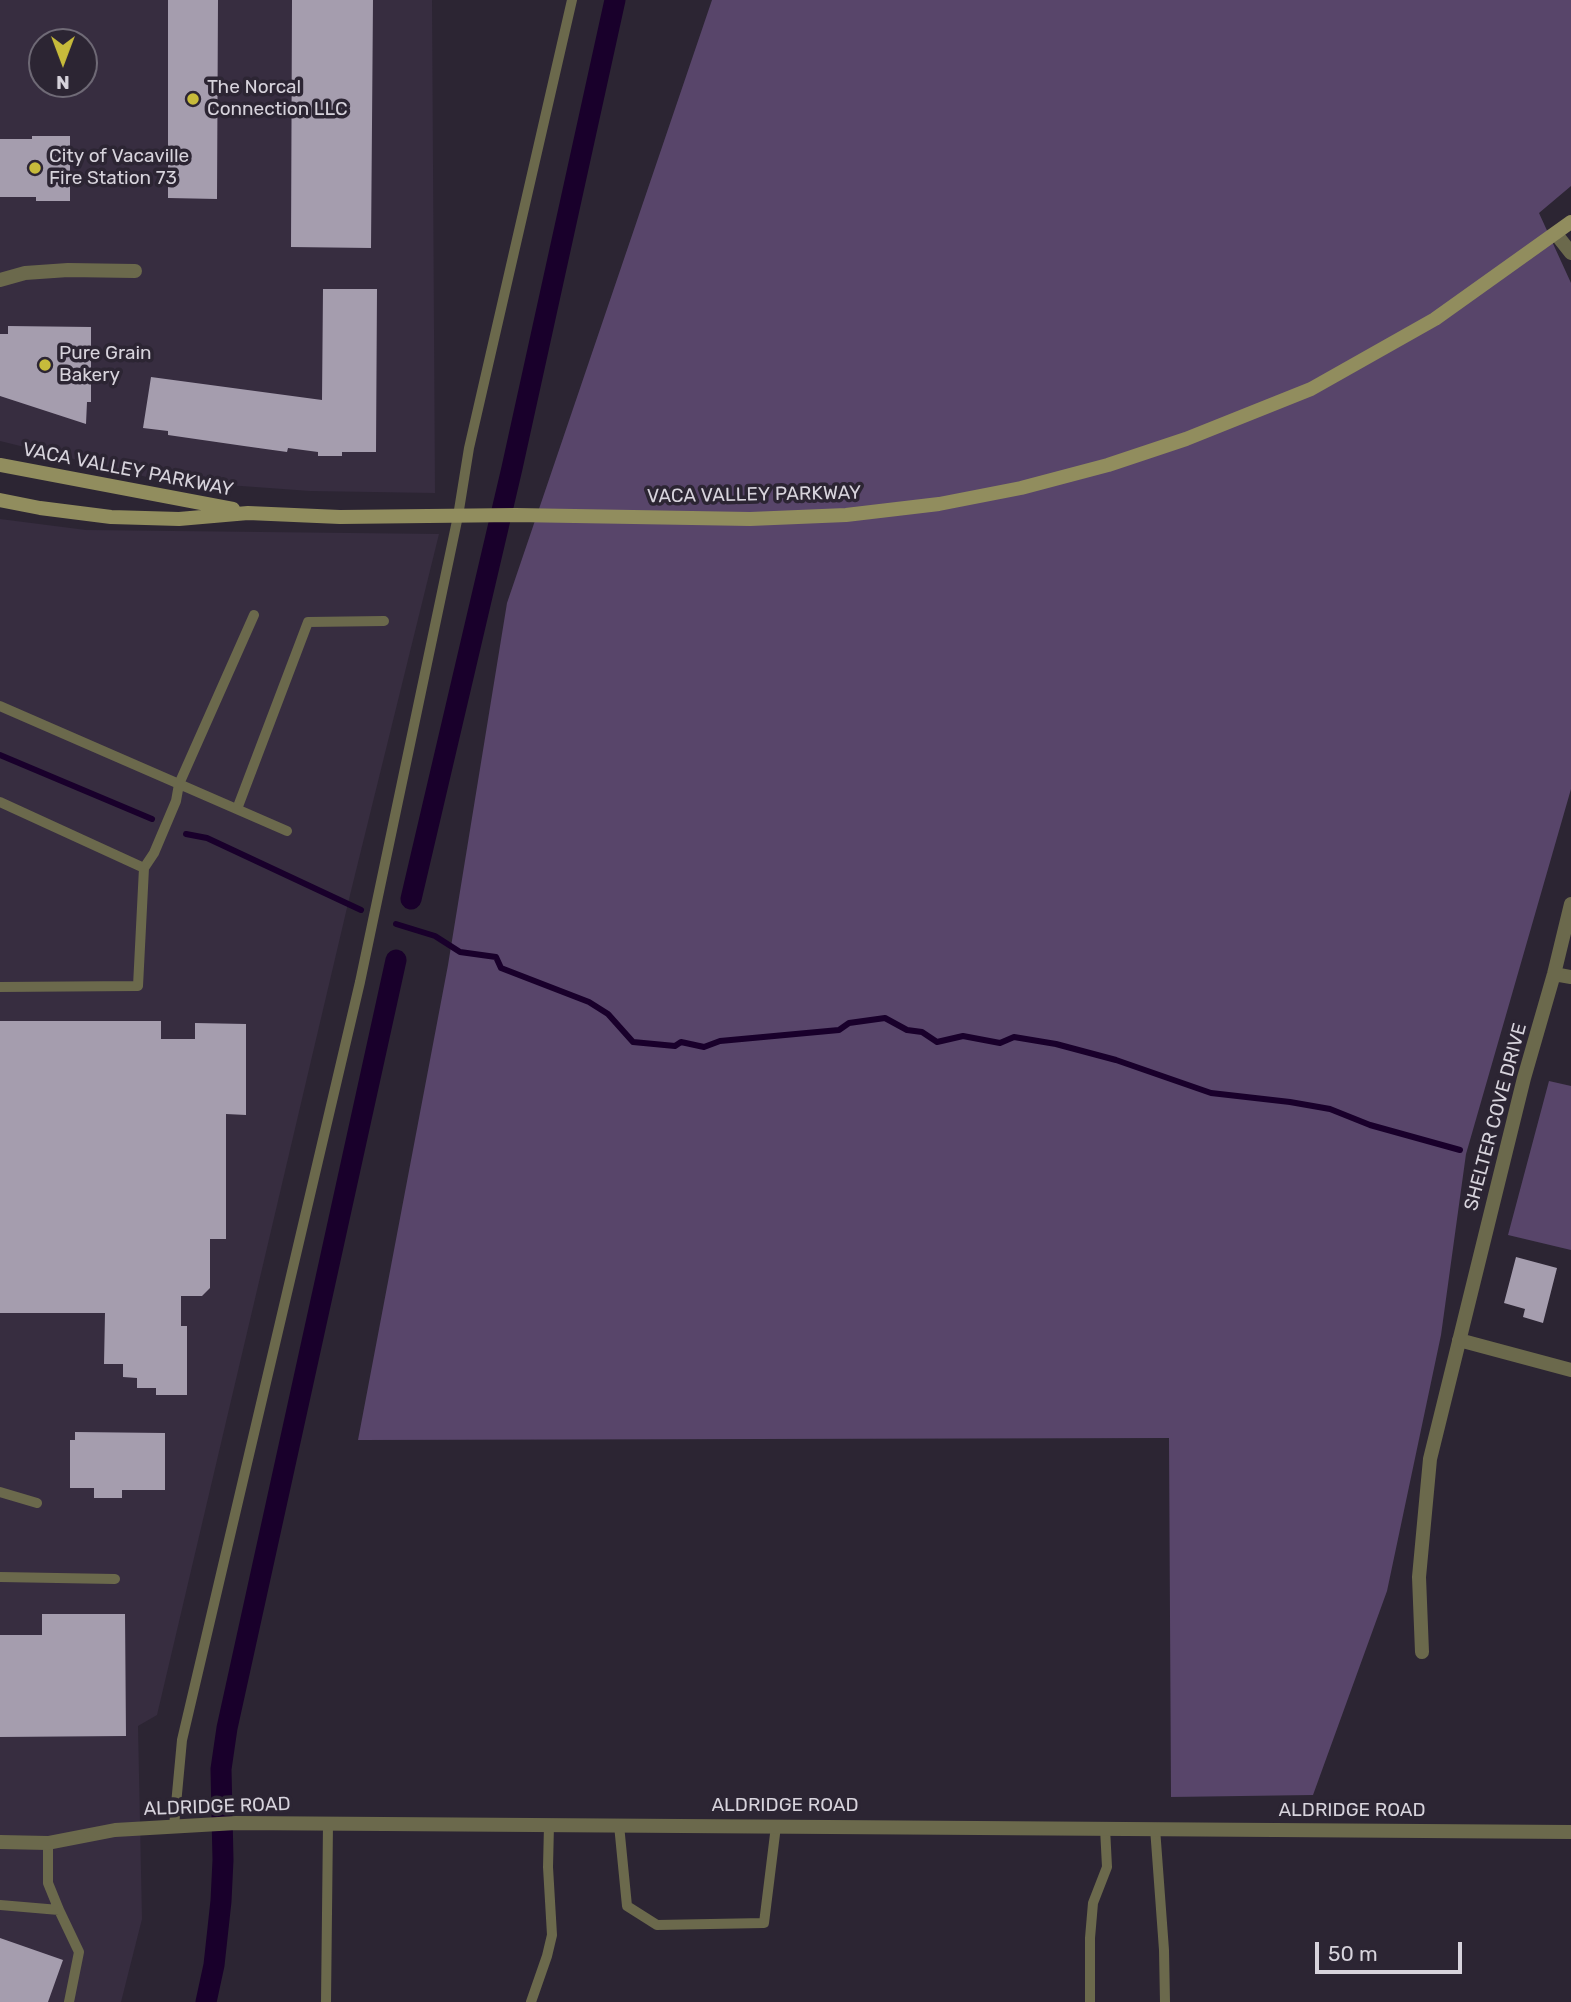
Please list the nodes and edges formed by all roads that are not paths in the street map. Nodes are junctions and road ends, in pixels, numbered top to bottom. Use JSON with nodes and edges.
{"nodes":[{"id":1,"x":572,"y":0,"type":"edge"},
{"id":2,"x":1571,"y":222,"type":"edge"},
{"id":3,"x":1556,"y":234,"type":"junction"},
{"id":4,"x":1571,"y":253,"type":"edge"},
{"id":5,"x":135,"y":271,"type":"dead end"},
{"id":6,"x":0,"y":279,"type":"edge"},
{"id":7,"x":0,"y":465,"type":"edge"},
{"id":8,"x":0,"y":500,"type":"edge"},
{"id":9,"x":248,"y":513,"type":"junction"},
{"id":10,"x":465,"y":516,"type":"junction"},
{"id":11,"x":254,"y":615,"type":"dead end"},
{"id":12,"x":384,"y":621,"type":"dead end"},
{"id":13,"x":0,"y":706,"type":"edge"},
{"id":14,"x":179,"y":784,"type":"junction"},
{"id":15,"x":0,"y":802,"type":"edge"},
{"id":16,"x":237,"y":809,"type":"junction"},
{"id":17,"x":287,"y":831,"type":"dead end"},
{"id":18,"x":144,"y":868,"type":"junction"},
{"id":19,"x":1571,"y":904,"type":"edge"},
{"id":20,"x":1554,"y":974,"type":"junction"},
{"id":21,"x":1571,"y":977,"type":"edge"},
{"id":22,"x":0,"y":987,"type":"edge"},
{"id":23,"x":1459,"y":1340,"type":"junction"},
{"id":24,"x":1571,"y":1370,"type":"edge"},
{"id":25,"x":0,"y":1492,"type":"edge"},
{"id":26,"x":37,"y":1503,"type":"dead end"},
{"id":27,"x":0,"y":1577,"type":"edge"},
{"id":28,"x":115,"y":1579,"type":"dead end"},
{"id":29,"x":1422,"y":1652,"type":"dead end"},
{"id":30,"x":328,"y":1824,"type":"junction"},
{"id":31,"x":550,"y":1825,"type":"junction"},
{"id":32,"x":619,"y":1825,"type":"junction"},
{"id":33,"x":174,"y":1826,"type":"junction"},
{"id":34,"x":776,"y":1826,"type":"junction"},
{"id":35,"x":1105,"y":1828,"type":"junction"},
{"id":36,"x":1155,"y":1828,"type":"junction"},
{"id":37,"x":1571,"y":1832,"type":"edge"},
{"id":38,"x":0,"y":1842,"type":"edge"},
{"id":39,"x":48,"y":1843,"type":"junction"},
{"id":40,"x":0,"y":1905,"type":"edge"},
{"id":41,"x":59,"y":1910,"type":"junction"},
{"id":42,"x":69,"y":2002,"type":"edge"},
{"id":43,"x":326,"y":2002,"type":"edge"},
{"id":44,"x":531,"y":2002,"type":"edge"},
{"id":45,"x":1090,"y":2002,"type":"edge"},
{"id":46,"x":1165,"y":2002,"type":"edge"}],
"edges":[{"from":1,"to":10,"type":"lane"},
{"from":2,"to":3,"type":"street","name":"VACA VALLEY PARKWAY"},
{"from":3,"to":4,"type":"street"},
{"from":3,"to":10,"type":"street","name":"VACA VALLEY PARKWAY"},
{"from":5,"to":6,"type":"street"},
{"from":7,"to":9,"type":"street","name":"VACA VALLEY PARKWAY"},
{"from":8,"to":9,"type":"street","name":"VACA VALLEY PARKWAY"},
{"from":9,"to":10,"type":"street","name":"VACA VALLEY PARKWAY"},
{"from":10,"to":33,"type":"lane"},
{"from":11,"to":14,"type":"lane"},
{"from":12,"to":16,"type":"lane"},
{"from":13,"to":14,"type":"lane"},
{"from":14,"to":16,"type":"lane"},
{"from":14,"to":18,"type":"lane"},
{"from":15,"to":18,"type":"lane"},
{"from":16,"to":17,"type":"lane"},
{"from":18,"to":22,"type":"lane"},
{"from":19,"to":20,"type":"street","name":"SHELTER COVE DRIVE"},
{"from":20,"to":21,"type":"street"},
{"from":20,"to":23,"type":"street","name":"SHELTER COVE DRIVE"},
{"from":23,"to":24,"type":"street"},
{"from":23,"to":29,"type":"street","name":"SHELTER COVE DRIVE"},
{"from":25,"to":26,"type":"lane"},
{"from":27,"to":28,"type":"lane"},
{"from":30,"to":31,"type":"street","name":"ALDRIDGE ROAD"},
{"from":30,"to":33,"type":"street","name":"ALDRIDGE ROAD"},
{"from":30,"to":43,"type":"lane"},
{"from":31,"to":32,"type":"street","name":"ALDRIDGE ROAD"},
{"from":31,"to":44,"type":"lane"},
{"from":32,"to":34,"type":"street","name":"ALDRIDGE ROAD"},
{"from":32,"to":34,"type":"lane"},
{"from":33,"to":39,"type":"street","name":"ALDRIDGE ROAD"},
{"from":34,"to":35,"type":"street","name":"ALDRIDGE ROAD"},
{"from":35,"to":36,"type":"street","name":"ALDRIDGE ROAD"},
{"from":35,"to":45,"type":"lane"},
{"from":36,"to":37,"type":"street","name":"ALDRIDGE ROAD"},
{"from":36,"to":46,"type":"lane"},
{"from":38,"to":39,"type":"street","name":"ALDRIDGE ROAD"},
{"from":39,"to":41,"type":"lane"},
{"from":40,"to":41,"type":"lane"},
{"from":41,"to":42,"type":"lane"}]}
